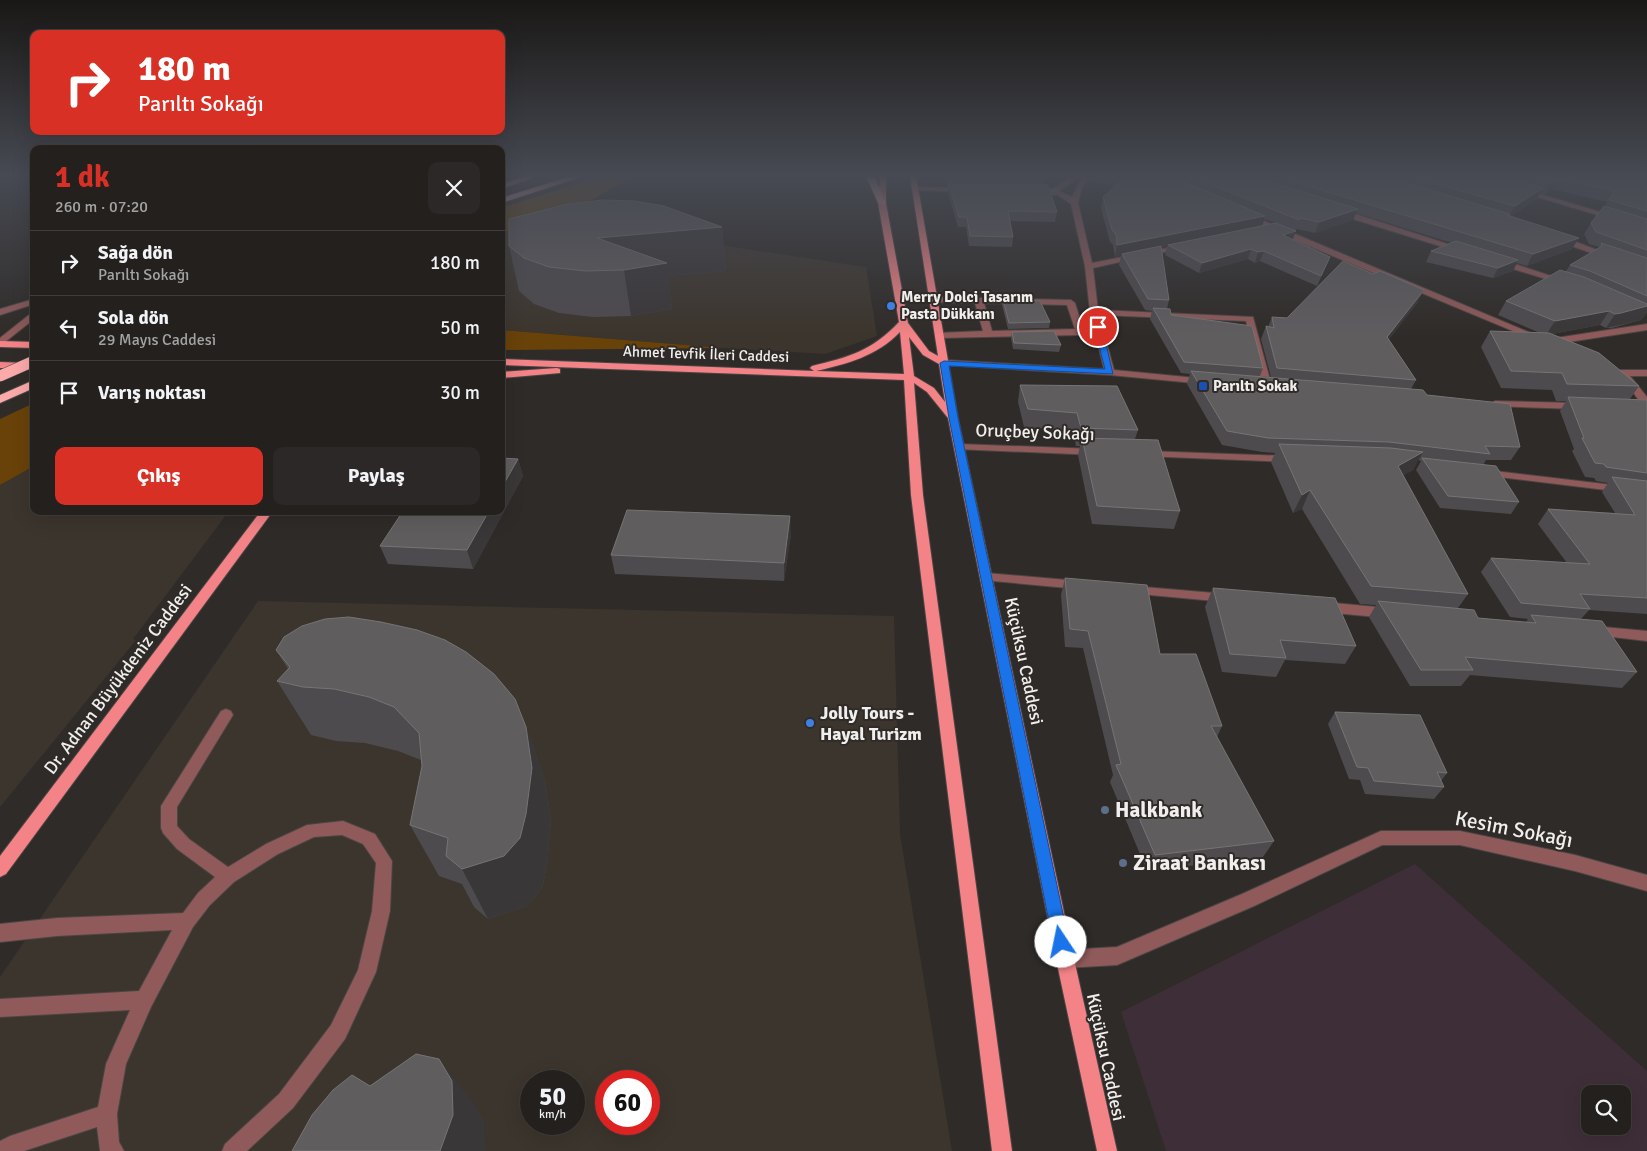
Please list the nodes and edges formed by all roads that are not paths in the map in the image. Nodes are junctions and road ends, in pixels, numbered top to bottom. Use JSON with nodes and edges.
{"nodes":[{"id":1,"x":887,"y":230,"type":"edge"},
{"id":2,"x":921,"y":230,"type":"edge"},
{"id":3,"x":1080,"y":230,"type":"edge"},
{"id":4,"x":1270,"y":230,"type":"edge"},
{"id":5,"x":1275,"y":230,"type":"edge"},
{"id":6,"x":1397,"y":230,"type":"edge"},
{"id":7,"x":1264,"y":231,"type":"edge"},
{"id":8,"x":1550,"y":235,"type":"edge"},
{"id":9,"x":1196,"y":245,"type":"edge"},
{"id":10,"x":1469,"y":252,"type":"edge"},
{"id":11,"x":1487,"y":258,"type":"edge"},
{"id":12,"x":1620,"y":260,"type":"edge"},
{"id":13,"x":1089,"y":266,"type":"junction"},
{"id":14,"x":1570,"y":284,"type":"edge"},
{"id":15,"x":933,"y":299,"type":"junction"},
{"id":16,"x":979,"y":300,"type":"junction"},
{"id":17,"x":30,"y":302,"type":"edge"},
{"id":18,"x":0,"y":312,"type":"edge"},
{"id":19,"x":1094,"y":312,"type":"junction"},
{"id":20,"x":30,"y":318,"type":"edge"},
{"id":21,"x":904,"y":323,"type":"junction"},
{"id":22,"x":1647,"y":327,"type":"edge"},
{"id":23,"x":988,"y":334,"type":"junction"},
{"id":24,"x":940,"y":335,"type":"junction"},
{"id":25,"x":1549,"y":342,"type":"junction"},
{"id":26,"x":0,"y":344,"type":"edge"},
{"id":27,"x":30,"y":345,"type":"edge"},
{"id":28,"x":1566,"y":349,"type":"edge"},
{"id":29,"x":505,"y":362,"type":"edge"},
{"id":30,"x":30,"y":363,"type":"edge"},
{"id":31,"x":944,"y":363,"type":"junction"},
{"id":32,"x":0,"y":365,"type":"edge"},
{"id":33,"x":30,"y":366,"type":"edge"},
{"id":34,"x":627,"y":367,"type":"junction"},
{"id":35,"x":798,"y":372,"type":"junction"},
{"id":36,"x":1110,"y":372,"type":"junction"},
{"id":37,"x":1647,"y":372,"type":"edge"},
{"id":38,"x":505,"y":375,"type":"edge"},
{"id":39,"x":0,"y":376,"type":"edge"},
{"id":40,"x":909,"y":377,"type":"junction"},
{"id":41,"x":1218,"y":382,"type":"edge"},
{"id":42,"x":30,"y":386,"type":"edge"},
{"id":43,"x":1267,"y":387,"type":"edge"},
{"id":44,"x":0,"y":399,"type":"edge"},
{"id":45,"x":1483,"y":403,"type":"edge"},
{"id":46,"x":1589,"y":407,"type":"edge"},
{"id":47,"x":1644,"y":407,"type":"edge"},
{"id":48,"x":953,"y":418,"type":"junction"},
{"id":49,"x":959,"y":447,"type":"junction"},
{"id":50,"x":1107,"y":452,"type":"edge"},
{"id":51,"x":1136,"y":453,"type":"edge"},
{"id":52,"x":1304,"y":459,"type":"edge"},
{"id":53,"x":1476,"y":472,"type":"edge"},
{"id":54,"x":1647,"y":492,"type":"edge"},
{"id":55,"x":264,"y":515,"type":"edge"},
{"id":56,"x":986,"y":577,"type":"junction"},
{"id":57,"x":1095,"y":586,"type":"edge"},
{"id":58,"x":1114,"y":588,"type":"edge"},
{"id":59,"x":1243,"y":600,"type":"edge"},
{"id":60,"x":1312,"y":606,"type":"edge"},
{"id":61,"x":1400,"y":614,"type":"edge"},
{"id":62,"x":1578,"y":630,"type":"edge"},
{"id":63,"x":1647,"y":636,"type":"edge"},
{"id":64,"x":226,"y":715,"type":"dead end"},
{"id":65,"x":0,"y":869,"type":"edge"},
{"id":66,"x":228,"y":876,"type":"junction"},
{"id":67,"x":1647,"y":883,"type":"edge"},
{"id":68,"x":187,"y":921,"type":"junction"},
{"id":69,"x":0,"y":933,"type":"edge"},
{"id":70,"x":1065,"y":959,"type":"junction"},
{"id":71,"x":144,"y":1000,"type":"junction"},
{"id":72,"x":0,"y":1008,"type":"edge"},
{"id":73,"x":107,"y":1114,"type":"junction"},
{"id":74,"x":2,"y":1151,"type":"edge"},
{"id":75,"x":114,"y":1151,"type":"edge"},
{"id":76,"x":232,"y":1151,"type":"edge"},
{"id":77,"x":1002,"y":1151,"type":"edge"},
{"id":78,"x":1107,"y":1151,"type":"edge"}],
"edges":[{"from":1,"to":21,"type":"main road"},
{"from":2,"to":15,"type":"main road","name":"Küçüksu Caddesi"},
{"from":3,"to":13,"type":"street"},
{"from":4,"to":7,"type":"street"},
{"from":5,"to":25,"type":"street"},
{"from":6,"to":10,"type":"street"},
{"from":8,"to":12,"type":"street"},
{"from":9,"to":13,"type":"street"},
{"from":11,"to":14,"type":"street"},
{"from":13,"to":19,"type":"street"},
{"from":15,"to":16,"type":"street"},
{"from":15,"to":24,"type":"main road","name":"Küçüksu Caddesi"},
{"from":16,"to":23,"type":"street"},
{"from":16,"to":23,"type":"street"},
{"from":17,"to":18,"type":"street"},
{"from":19,"to":36,"type":"street"},
{"from":19,"to":43,"type":"street"},
{"from":20,"to":26,"type":"street"},
{"from":21,"to":31,"type":"main road"},
{"from":21,"to":35,"type":"main road"},
{"from":21,"to":40,"type":"main road"},
{"from":22,"to":25,"type":"street"},
{"from":23,"to":24,"type":"street"},
{"from":24,"to":31,"type":"main road","name":"Küçüksu Caddesi"},
{"from":25,"to":28,"type":"street"},
{"from":26,"to":27,"type":"main road"},
{"from":29,"to":34,"type":"main road","name":"Ahmet Tevfik İleri Caddesi"},
{"from":30,"to":39,"type":"highway","bridge":true},
{"from":31,"to":36,"type":"street"},
{"from":31,"to":48,"type":"main road","name":"Küçüksu Caddesi"},
{"from":32,"to":33,"type":"main road"},
{"from":34,"to":35,"type":"main road","name":"Ahmet Tevfik İleri Caddesi"},
{"from":34,"to":38,"type":"main road"},
{"from":35,"to":40,"type":"main road","name":"Ahmet Tevfik İleri Caddesi"},
{"from":36,"to":41,"type":"street"},
{"from":37,"to":47,"type":"street"},
{"from":40,"to":48,"type":"main road"},
{"from":40,"to":77,"type":"main road"},
{"from":42,"to":44,"type":"highway"},
{"from":45,"to":46,"type":"street"},
{"from":48,"to":49,"type":"main road","name":"Küçüksu Caddesi"},
{"from":49,"to":50,"type":"street","name":"Oruçbey Sokağı"},
{"from":49,"to":56,"type":"main road","name":"Küçüksu Caddesi"},
{"from":51,"to":52,"type":"street"},
{"from":53,"to":54,"type":"street"},
{"from":55,"to":65,"type":"main road","name":"Dr. Adnan Büyükdeniz Caddesi"},
{"from":56,"to":57,"type":"street"},
{"from":56,"to":70,"type":"main road","name":"Küçüksu Caddesi"},
{"from":58,"to":59,"type":"street"},
{"from":60,"to":61,"type":"street"},
{"from":62,"to":63,"type":"street"},
{"from":64,"to":66,"type":"street"},
{"from":66,"to":68,"type":"street"},
{"from":66,"to":76,"type":"street"},
{"from":67,"to":70,"type":"street","name":"Kesim Sokağı"},
{"from":68,"to":69,"type":"street"},
{"from":68,"to":71,"type":"street"},
{"from":70,"to":78,"type":"main road","name":"Küçüksu Caddesi"},
{"from":71,"to":72,"type":"street"},
{"from":71,"to":73,"type":"street"},
{"from":73,"to":74,"type":"street"},
{"from":73,"to":75,"type":"street"}]}
